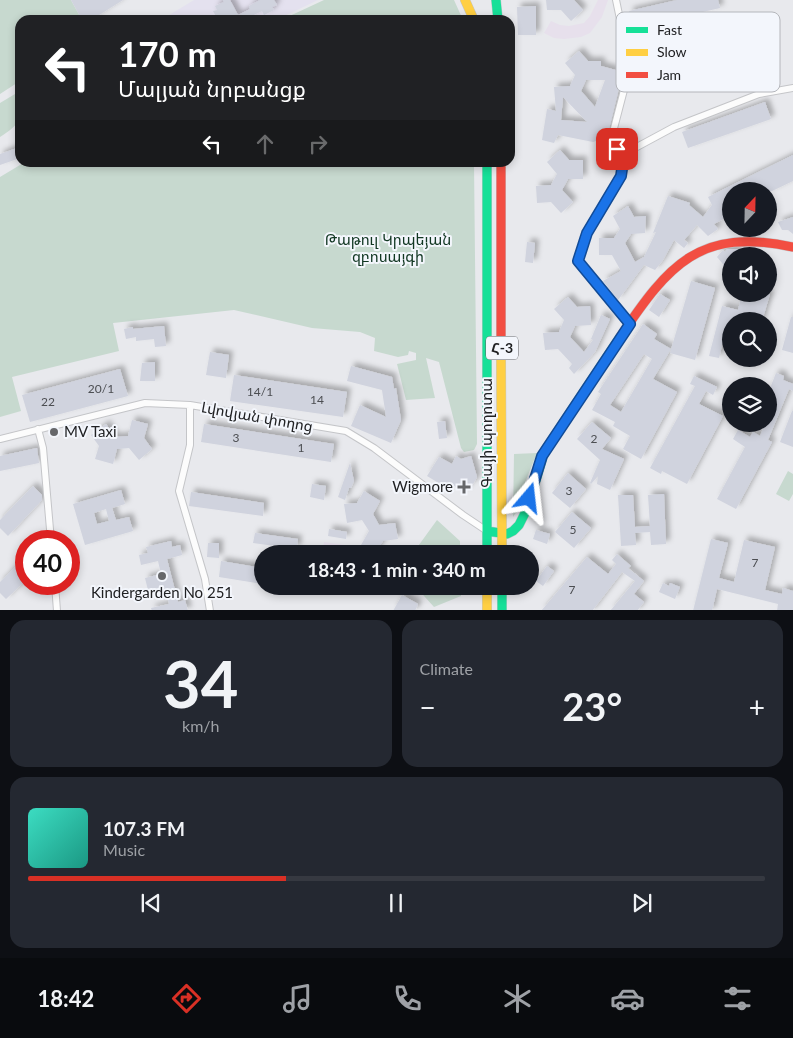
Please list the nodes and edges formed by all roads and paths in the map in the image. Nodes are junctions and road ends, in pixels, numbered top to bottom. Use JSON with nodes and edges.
{"nodes":[{"id":1,"x":465,"y":0,"type":"edge"},
{"id":2,"x":496,"y":0,"type":"edge"},
{"id":3,"x":472,"y":15,"type":"edge"},
{"id":4,"x":498,"y":15,"type":"edge"},
{"id":5,"x":793,"y":88,"type":"edge"},
{"id":6,"x":780,"y":90,"type":"edge"},
{"id":7,"x":623,"y":92,"type":"edge"},
{"id":8,"x":770,"y":92,"type":"edge"},
{"id":9,"x":622,"y":156,"type":"junction"},
{"id":10,"x":487,"y":167,"type":"edge"},
{"id":11,"x":501,"y":167,"type":"edge"},
{"id":12,"x":793,"y":247,"type":"edge"},
{"id":13,"x":630,"y":324,"type":"junction"},
{"id":14,"x":190,"y":405,"type":"junction"},
{"id":15,"x":38,"y":429,"type":"junction"},
{"id":16,"x":0,"y":438,"type":"edge"},
{"id":17,"x":50,"y":530,"type":"edge"},
{"id":18,"x":488,"y":530,"type":"junction"},
{"id":19,"x":502,"y":534,"type":"junction"},
{"id":20,"x":487,"y":545,"type":"edge"},
{"id":21,"x":502,"y":545,"type":"edge"},
{"id":22,"x":56,"y":595,"type":"edge"},
{"id":23,"x":487,"y":595,"type":"edge"},
{"id":24,"x":502,"y":595,"type":"edge"},
{"id":25,"x":57,"y":610,"type":"edge"},
{"id":26,"x":210,"y":610,"type":"edge"},
{"id":27,"x":487,"y":610,"type":"edge"},
{"id":28,"x":502,"y":610,"type":"edge"}],
"edges":[{"from":1,"to":3,"type":"main road"},
{"from":2,"to":4,"type":"main road"},
{"from":5,"to":6,"type":"street"},
{"from":7,"to":9,"type":"street"},
{"from":8,"to":9,"type":"street"},
{"from":9,"to":13,"type":"street"},
{"from":10,"to":18,"type":"main road","name":"Գայի պողոտա","number":"Հ-3"},
{"from":11,"to":19,"type":"main road","name":"Գայի պողոտա","number":"Հ-3"},
{"from":12,"to":13,"type":"main road"},
{"from":13,"to":19,"type":"main road"},
{"from":14,"to":15,"type":"street","name":"Լվովյան փողոց"},
{"from":14,"to":18,"type":"street","name":"Լվովյան փողոց"},
{"from":14,"to":26,"type":"street"},
{"from":15,"to":16,"type":"street","name":"Լվովյան փողոց"},
{"from":15,"to":17,"type":"street"},
{"from":18,"to":19,"type":"main road"},
{"from":18,"to":20,"type":"main road","name":"Գայի պողոտա","number":"Հ-3"},
{"from":19,"to":21,"type":"main road","name":"Գայի պողոտա","number":"Հ-3"},
{"from":22,"to":25,"type":"street"},
{"from":23,"to":27,"type":"main road"},
{"from":24,"to":28,"type":"main road"}]}
